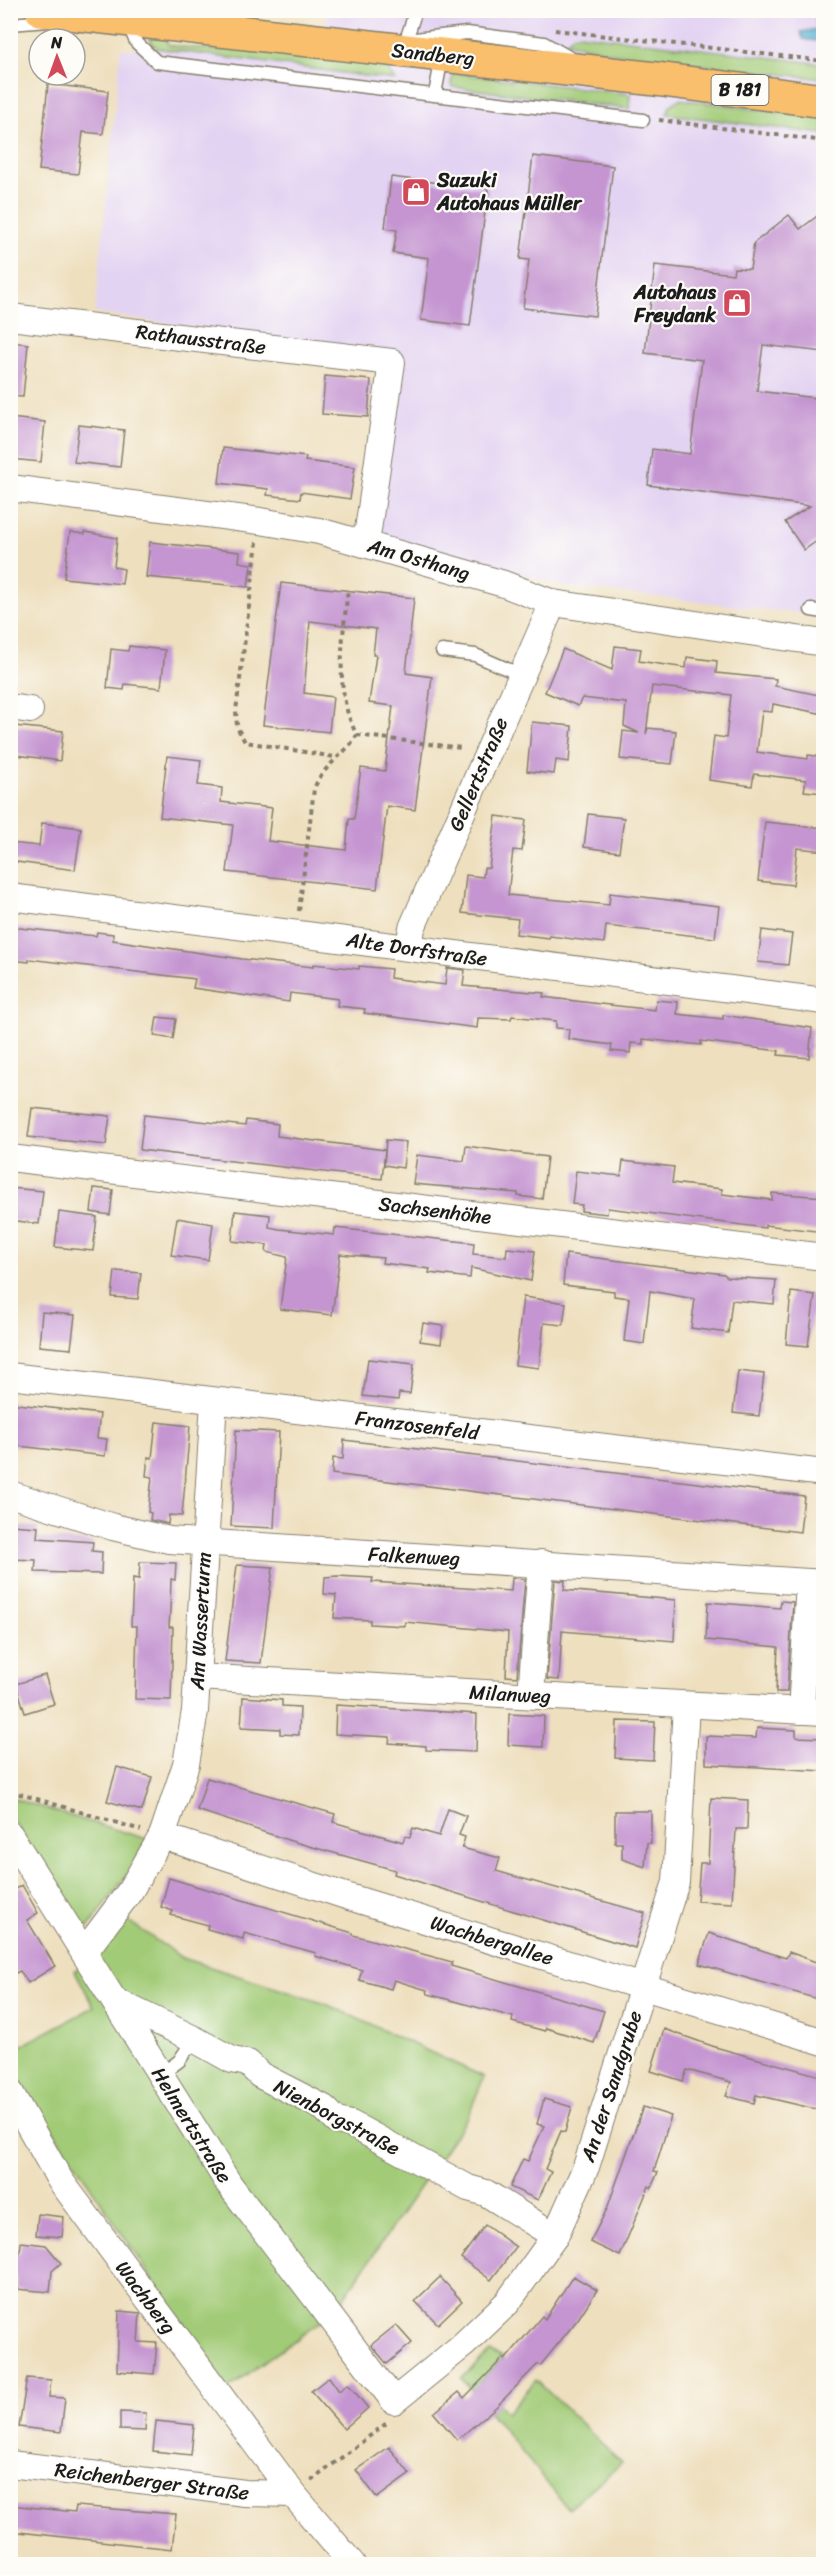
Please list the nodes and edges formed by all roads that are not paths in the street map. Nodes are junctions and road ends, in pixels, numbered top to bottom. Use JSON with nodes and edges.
{"nodes":[{"id":1,"x":42,"y":10,"type":"edge"},
{"id":2,"x":416,"y":10,"type":"edge"},
{"id":3,"x":88,"y":17,"type":"junction"},
{"id":4,"x":127,"y":21,"type":"junction"},
{"id":5,"x":10,"y":24,"type":"edge"},
{"id":6,"x":406,"y":40,"type":"junction"},
{"id":7,"x":362,"y":46,"type":"junction"},
{"id":8,"x":442,"y":55,"type":"junction"},
{"id":9,"x":597,"y":73,"type":"junction"},
{"id":10,"x":435,"y":94,"type":"junction"},
{"id":11,"x":824,"y":100,"type":"edge"},
{"id":12,"x":643,"y":120,"type":"road end"},
{"id":13,"x":10,"y":317,"type":"edge"},
{"id":14,"x":10,"y":488,"type":"edge"},
{"id":15,"x":366,"y":544,"type":"junction"},
{"id":16,"x":553,"y":603,"type":"junction"},
{"id":17,"x":824,"y":643,"type":"edge"},
{"id":18,"x":442,"y":651,"type":"dead end"},
{"id":19,"x":521,"y":675,"type":"junction"},
{"id":20,"x":10,"y":897,"type":"edge"},
{"id":21,"x":409,"y":947,"type":"junction"},
{"id":22,"x":824,"y":1001,"type":"edge"},
{"id":23,"x":10,"y":1158,"type":"edge"},
{"id":24,"x":824,"y":1257,"type":"edge"},
{"id":25,"x":10,"y":1376,"type":"edge"},
{"id":26,"x":214,"y":1401,"type":"junction"},
{"id":27,"x":824,"y":1473,"type":"edge"},
{"id":28,"x":10,"y":1494,"type":"edge"},
{"id":29,"x":205,"y":1543,"type":"junction"},
{"id":30,"x":541,"y":1563,"type":"junction"},
{"id":31,"x":816,"y":1582,"type":"edge"},
{"id":32,"x":197,"y":1677,"type":"junction"},
{"id":33,"x":531,"y":1695,"type":"junction"},
{"id":34,"x":686,"y":1705,"type":"junction"},
{"id":35,"x":812,"y":1712,"type":"edge"},
{"id":36,"x":10,"y":1835,"type":"edge"},
{"id":37,"x":162,"y":1836,"type":"junction"},
{"id":38,"x":85,"y":1951,"type":"junction"},
{"id":39,"x":643,"y":1986,"type":"junction"},
{"id":40,"x":117,"y":2002,"type":"junction"},
{"id":41,"x":194,"y":2039,"type":"junction"},
{"id":42,"x":824,"y":2042,"type":"edge"},
{"id":43,"x":160,"y":2075,"type":"junction"},
{"id":44,"x":10,"y":2092,"type":"edge"},
{"id":45,"x":555,"y":2235,"type":"junction"},
{"id":46,"x":394,"y":2401,"type":"joint"},
{"id":47,"x":10,"y":2464,"type":"edge"},
{"id":48,"x":293,"y":2494,"type":"junction"},
{"id":49,"x":352,"y":2565,"type":"edge"}],
"edges":[{"from":1,"to":3,"type":"main road","name":"Sandberg","number":"B 181"},
{"from":2,"to":6,"type":"lane"},
{"from":3,"to":4,"type":"main road","name":"Sandberg","number":"B 181"},
{"from":3,"to":5,"type":"lane"},
{"from":4,"to":7,"type":"main road","name":"Sandberg","number":"B 181"},
{"from":4,"to":10,"type":"lane"},
{"from":6,"to":7,"type":"lane"},
{"from":6,"to":9,"type":"lane"},
{"from":7,"to":8,"type":"main road","name":"Sandberg","number":"B 181"},
{"from":8,"to":9,"type":"main road","name":"Sandberg","number":"B 181"},
{"from":8,"to":10,"type":"lane"},
{"from":9,"to":11,"type":"main road","name":"Sandberg","number":"B 181"},
{"from":10,"to":12,"type":"lane"},
{"from":13,"to":15,"type":"street","name":"Rathausstraße"},
{"from":14,"to":15,"type":"street","name":"Am Osthang"},
{"from":15,"to":16,"type":"street","name":"Am Osthang"},
{"from":16,"to":17,"type":"street","name":"Am Osthang"},
{"from":16,"to":19,"type":"street","name":"Gellertstraße"},
{"from":18,"to":19,"type":"lane"},
{"from":19,"to":21,"type":"street","name":"Gellertstraße"},
{"from":20,"to":21,"type":"street","name":"Alte Dorfstraße"},
{"from":21,"to":22,"type":"street","name":"Alte Dorfstraße"},
{"from":23,"to":24,"type":"street","name":"Sachsenhöhe"},
{"from":25,"to":26,"type":"street","name":"Franzosenfeld"},
{"from":26,"to":27,"type":"street","name":"Franzosenfeld"},
{"from":26,"to":29,"type":"street","name":"Am Wasserturm"},
{"from":28,"to":29,"type":"street","name":"Falkenweg"},
{"from":29,"to":30,"type":"street","name":"Falkenweg"},
{"from":29,"to":32,"type":"street","name":"Am Wasserturm"},
{"from":30,"to":31,"type":"street","name":"Falkenweg"},
{"from":30,"to":33,"type":"street"},
{"from":31,"to":35,"type":"street"},
{"from":32,"to":33,"type":"street","name":"Milanweg"},
{"from":32,"to":37,"type":"street","name":"Am Wasserturm"},
{"from":33,"to":34,"type":"street","name":"Milanweg"},
{"from":34,"to":35,"type":"street","name":"Milanweg"},
{"from":34,"to":39,"type":"street","name":"An der Sandgrube"},
{"from":36,"to":38,"type":"street","name":"Helmertstraße"},
{"from":37,"to":38,"type":"street","name":"Am Wasserturm"},
{"from":37,"to":39,"type":"street","name":"Wachbergallee"},
{"from":38,"to":40,"type":"street","name":"Helmertstraße"},
{"from":39,"to":42,"type":"street","name":"Wachbergallee"},
{"from":39,"to":45,"type":"street","name":"An der Sandgrube"},
{"from":40,"to":41,"type":"street","name":"Nienborgstraße"},
{"from":40,"to":43,"type":"street","name":"Helmertstraße"},
{"from":41,"to":43,"type":"lane"},
{"from":41,"to":45,"type":"street","name":"Nienborgstraße"},
{"from":43,"to":46,"type":"street","name":"Helmertstraße"},
{"from":44,"to":48,"type":"street","name":"Wachberg"},
{"from":45,"to":46,"type":"street","name":"An der Sandgrube"},
{"from":47,"to":48,"type":"street","name":"Reichenberger Straße"},
{"from":48,"to":49,"type":"street","name":"Wachberg"}]}
